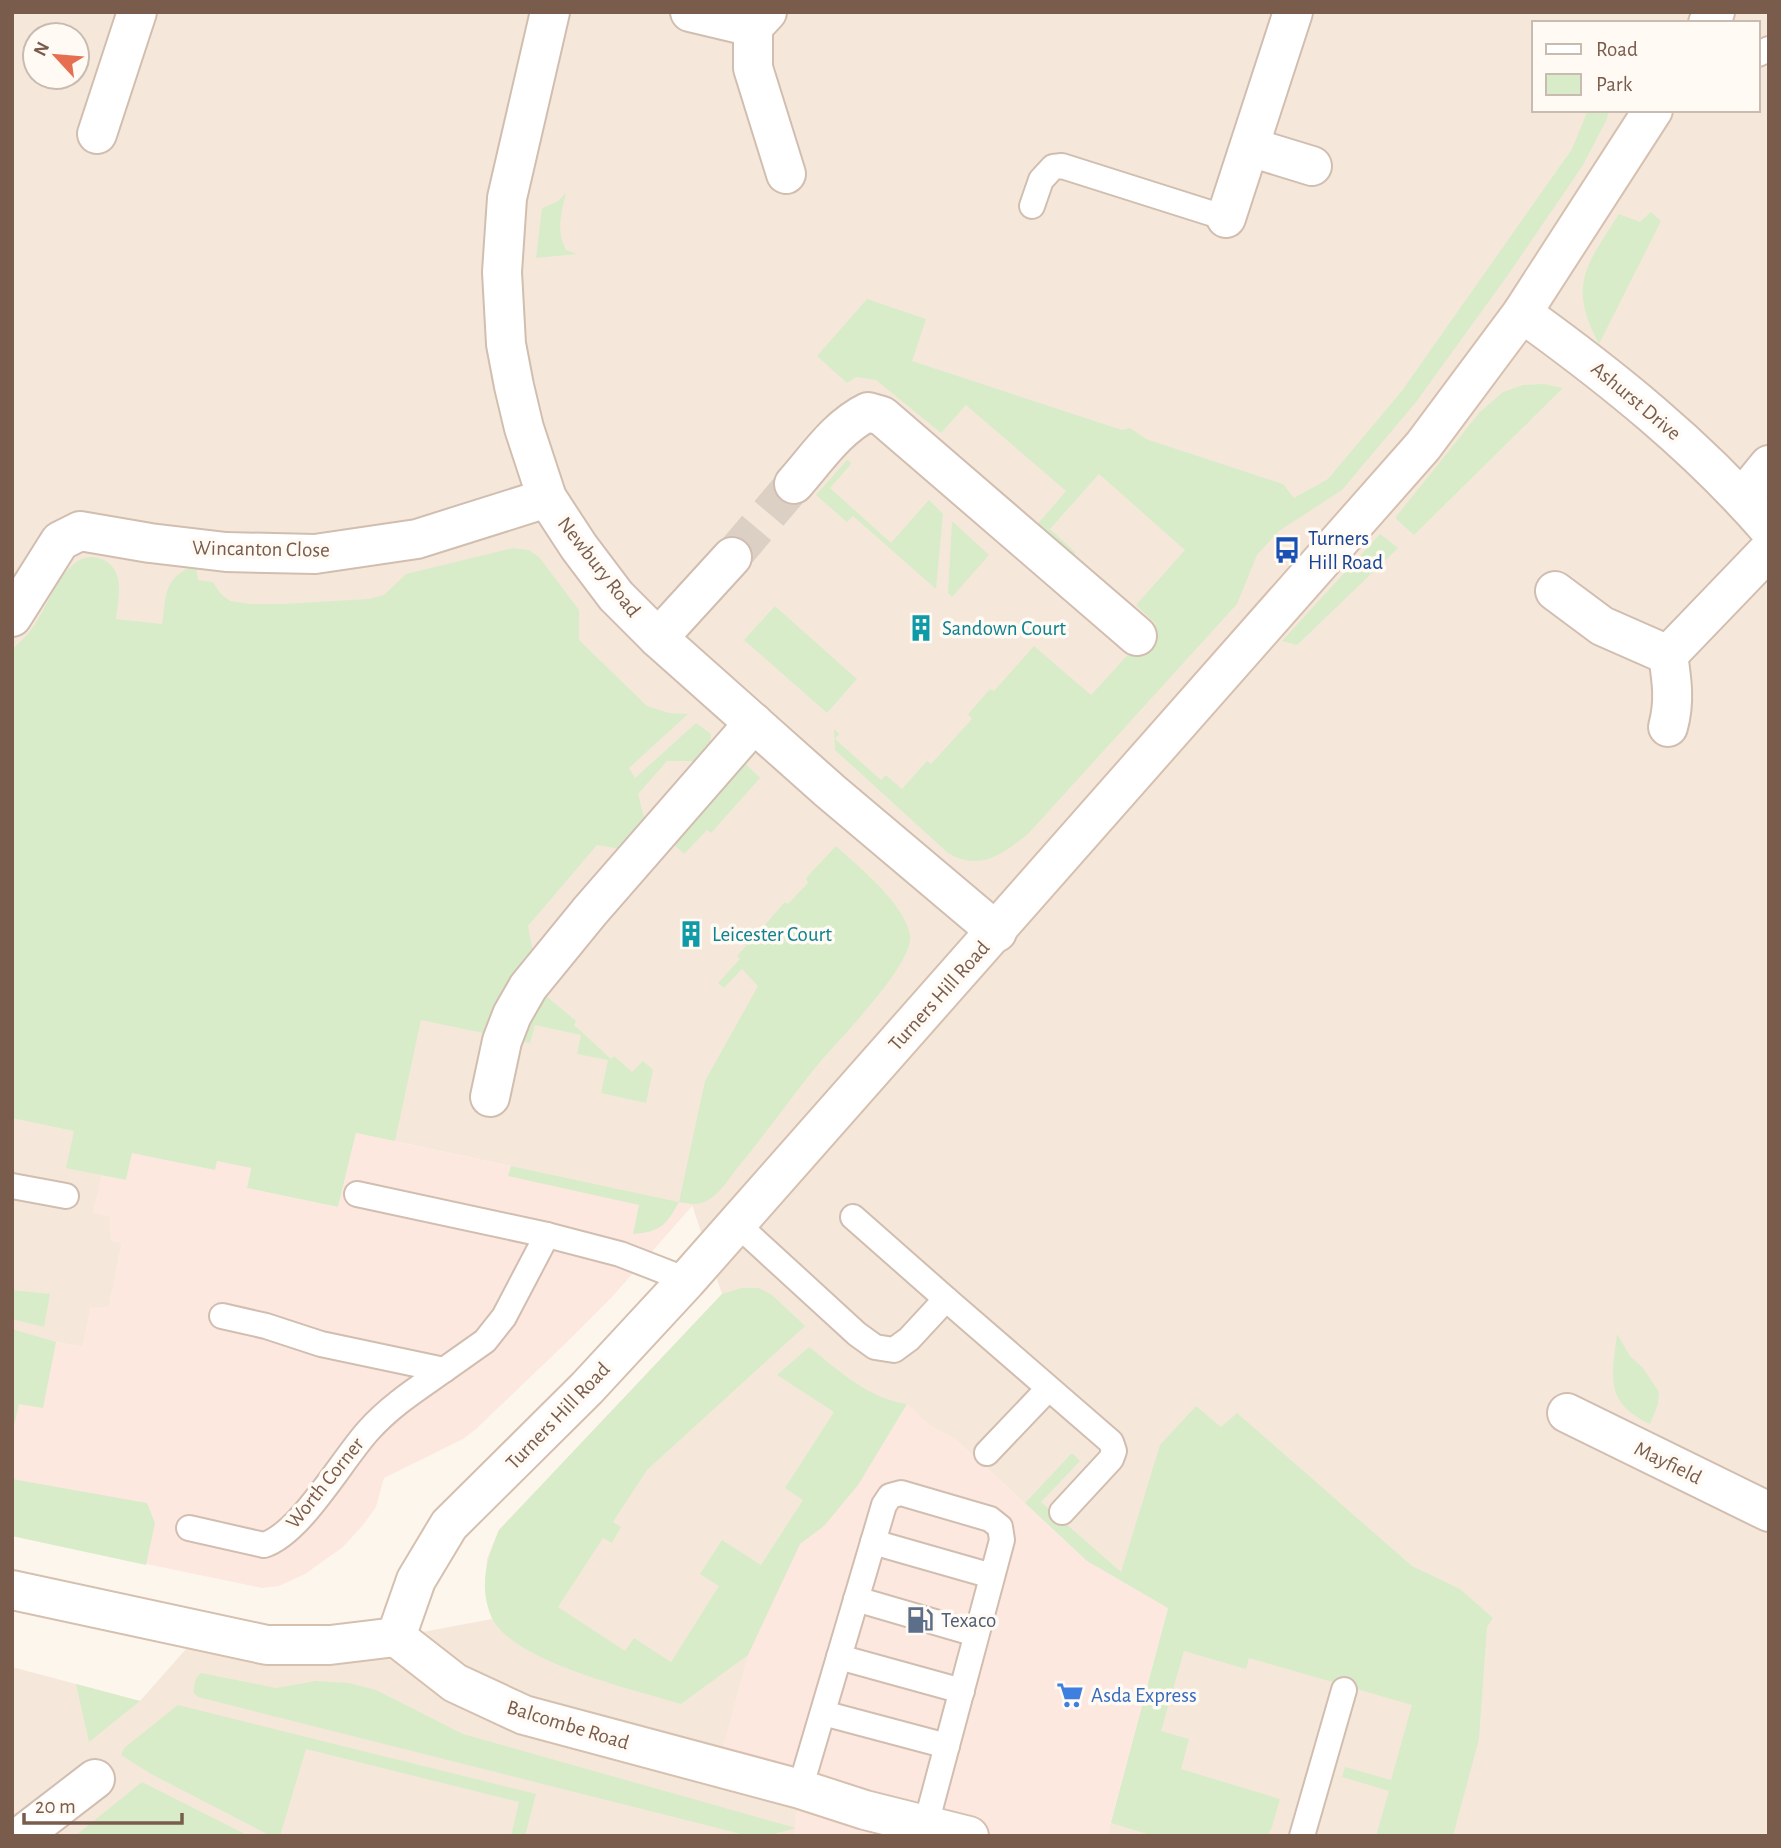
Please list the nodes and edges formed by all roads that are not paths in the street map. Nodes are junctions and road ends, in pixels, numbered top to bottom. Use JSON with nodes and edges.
{"nodes":[{"id":1,"x":137,"y":12,"type":"edge"},
{"id":2,"x":550,"y":12,"type":"edge"},
{"id":3,"x":690,"y":12,"type":"edge"},
{"id":4,"x":1293,"y":12,"type":"edge"},
{"id":5,"x":760,"y":20,"type":"edge"},
{"id":6,"x":1652,"y":112,"type":"edge"},
{"id":7,"x":97,"y":134,"type":"dead end"},
{"id":8,"x":1250,"y":147,"type":"junction"},
{"id":9,"x":1311,"y":166,"type":"dead end"},
{"id":10,"x":786,"y":174,"type":"dead end"},
{"id":11,"x":1032,"y":206,"type":"dead end"},
{"id":12,"x":1226,"y":218,"type":"joint"},
{"id":13,"x":1522,"y":313,"type":"junction"},
{"id":14,"x":1769,"y":465,"type":"edge"},
{"id":15,"x":794,"y":484,"type":"tunnel mouth"},
{"id":16,"x":547,"y":498,"type":"junction"},
{"id":17,"x":1742,"y":498,"type":"junction"},
{"id":18,"x":1769,"y":529,"type":"edge"},
{"id":19,"x":1769,"y":550,"type":"edge"},
{"id":20,"x":732,"y":557,"type":"tunnel mouth"},
{"id":21,"x":1555,"y":591,"type":"dead end"},
{"id":22,"x":12,"y":617,"type":"edge"},
{"id":23,"x":1137,"y":636,"type":"dead end"},
{"id":24,"x":658,"y":638,"type":"junction"},
{"id":25,"x":1668,"y":655,"type":"junction"},
{"id":26,"x":754,"y":723,"type":"junction"},
{"id":27,"x":1668,"y":727,"type":"dead end"},
{"id":28,"x":997,"y":932,"type":"junction"},
{"id":29,"x":490,"y":1097,"type":"dead end"},
{"id":30,"x":12,"y":1186,"type":"edge"},
{"id":31,"x":357,"y":1194,"type":"dead end"},
{"id":32,"x":66,"y":1196,"type":"dead end"},
{"id":33,"x":853,"y":1216,"type":"dead end"},
{"id":34,"x":737,"y":1224,"type":"junction"},
{"id":35,"x":547,"y":1235,"type":"junction"},
{"id":36,"x":687,"y":1280,"type":"junction"},
{"id":37,"x":946,"y":1299,"type":"junction"},
{"id":38,"x":222,"y":1316,"type":"dead end"},
{"id":39,"x":444,"y":1370,"type":"junction"},
{"id":40,"x":1048,"y":1389,"type":"junction"},
{"id":41,"x":1567,"y":1413,"type":"dead end"},
{"id":42,"x":987,"y":1453,"type":"dead end"},
{"id":43,"x":1062,"y":1512,"type":"dead end"},
{"id":44,"x":1769,"y":1512,"type":"edge"},
{"id":45,"x":189,"y":1528,"type":"dead end"},
{"id":46,"x":873,"y":1542,"type":"junction"},
{"id":47,"x":992,"y":1576,"type":"junction"},
{"id":48,"x":12,"y":1590,"type":"edge"},
{"id":49,"x":856,"y":1600,"type":"junction"},
{"id":50,"x":976,"y":1634,"type":"junction"},
{"id":51,"x":396,"y":1637,"type":"junction"},
{"id":52,"x":839,"y":1657,"type":"junction"},
{"id":53,"x":961,"y":1690,"type":"junction"},
{"id":54,"x":1344,"y":1690,"type":"dead end"},
{"id":55,"x":823,"y":1713,"type":"junction"},
{"id":56,"x":947,"y":1746,"type":"junction"},
{"id":57,"x":95,"y":1779,"type":"dead end"},
{"id":58,"x":800,"y":1789,"type":"junction"},
{"id":59,"x":926,"y":1824,"type":"junction"},
{"id":60,"x":21,"y":1836,"type":"edge"},
{"id":61,"x":969,"y":1836,"type":"edge"},
{"id":62,"x":1302,"y":1836,"type":"edge"}],
"edges":[{"from":1,"to":7,"type":"street"},
{"from":2,"to":16,"type":"street","name":"Newbury Road"},
{"from":3,"to":5,"type":"street"},
{"from":4,"to":8,"type":"street"},
{"from":5,"to":10,"type":"street"},
{"from":6,"to":13,"type":"street","name":"Turners Hill Road"},
{"from":8,"to":9,"type":"street"},
{"from":8,"to":12,"type":"street"},
{"from":11,"to":12,"type":"lane"},
{"from":13,"to":17,"type":"street","name":"Ashurst Drive"},
{"from":13,"to":28,"type":"street","name":"Turners Hill Road"},
{"from":14,"to":17,"type":"street"},
{"from":15,"to":23,"type":"street"},
{"from":16,"to":22,"type":"street","name":"Wincanton Close"},
{"from":16,"to":24,"type":"street","name":"Newbury Road"},
{"from":17,"to":18,"type":"street","name":"Ashurst Drive"},
{"from":19,"to":25,"type":"street"},
{"from":20,"to":24,"type":"street"},
{"from":21,"to":25,"type":"street"},
{"from":24,"to":26,"type":"street","name":"Newbury Road"},
{"from":25,"to":27,"type":"street"},
{"from":26,"to":28,"type":"street","name":"Newbury Road"},
{"from":26,"to":29,"type":"street"},
{"from":28,"to":34,"type":"street","name":"Turners Hill Road"},
{"from":30,"to":32,"type":"lane"},
{"from":31,"to":35,"type":"lane"},
{"from":33,"to":37,"type":"lane"},
{"from":34,"to":36,"type":"street","name":"Turners Hill Road"},
{"from":34,"to":37,"type":"lane"},
{"from":35,"to":36,"type":"lane"},
{"from":35,"to":39,"type":"lane","name":"Worth Corner"},
{"from":36,"to":51,"type":"street","name":"Turners Hill Road"},
{"from":37,"to":40,"type":"lane"},
{"from":38,"to":39,"type":"lane"},
{"from":39,"to":45,"type":"lane","name":"Worth Corner"},
{"from":40,"to":42,"type":"lane"},
{"from":40,"to":43,"type":"lane"},
{"from":41,"to":44,"type":"street","name":"Mayfield"},
{"from":46,"to":47,"type":"lane"},
{"from":46,"to":47,"type":"lane"},
{"from":46,"to":49,"type":"lane"},
{"from":47,"to":50,"type":"lane"},
{"from":48,"to":51,"type":"street"},
{"from":49,"to":50,"type":"lane"},
{"from":49,"to":52,"type":"lane"},
{"from":50,"to":53,"type":"lane"},
{"from":51,"to":58,"type":"street","name":"Balcombe Road"},
{"from":52,"to":53,"type":"lane"},
{"from":52,"to":55,"type":"lane"},
{"from":53,"to":56,"type":"lane"},
{"from":54,"to":62,"type":"lane"},
{"from":55,"to":56,"type":"lane"},
{"from":55,"to":58,"type":"lane"},
{"from":56,"to":59,"type":"lane"},
{"from":57,"to":60,"type":"street"},
{"from":58,"to":59,"type":"street","name":"Balcombe Road"},
{"from":59,"to":61,"type":"street","name":"Balcombe Road"}]}
